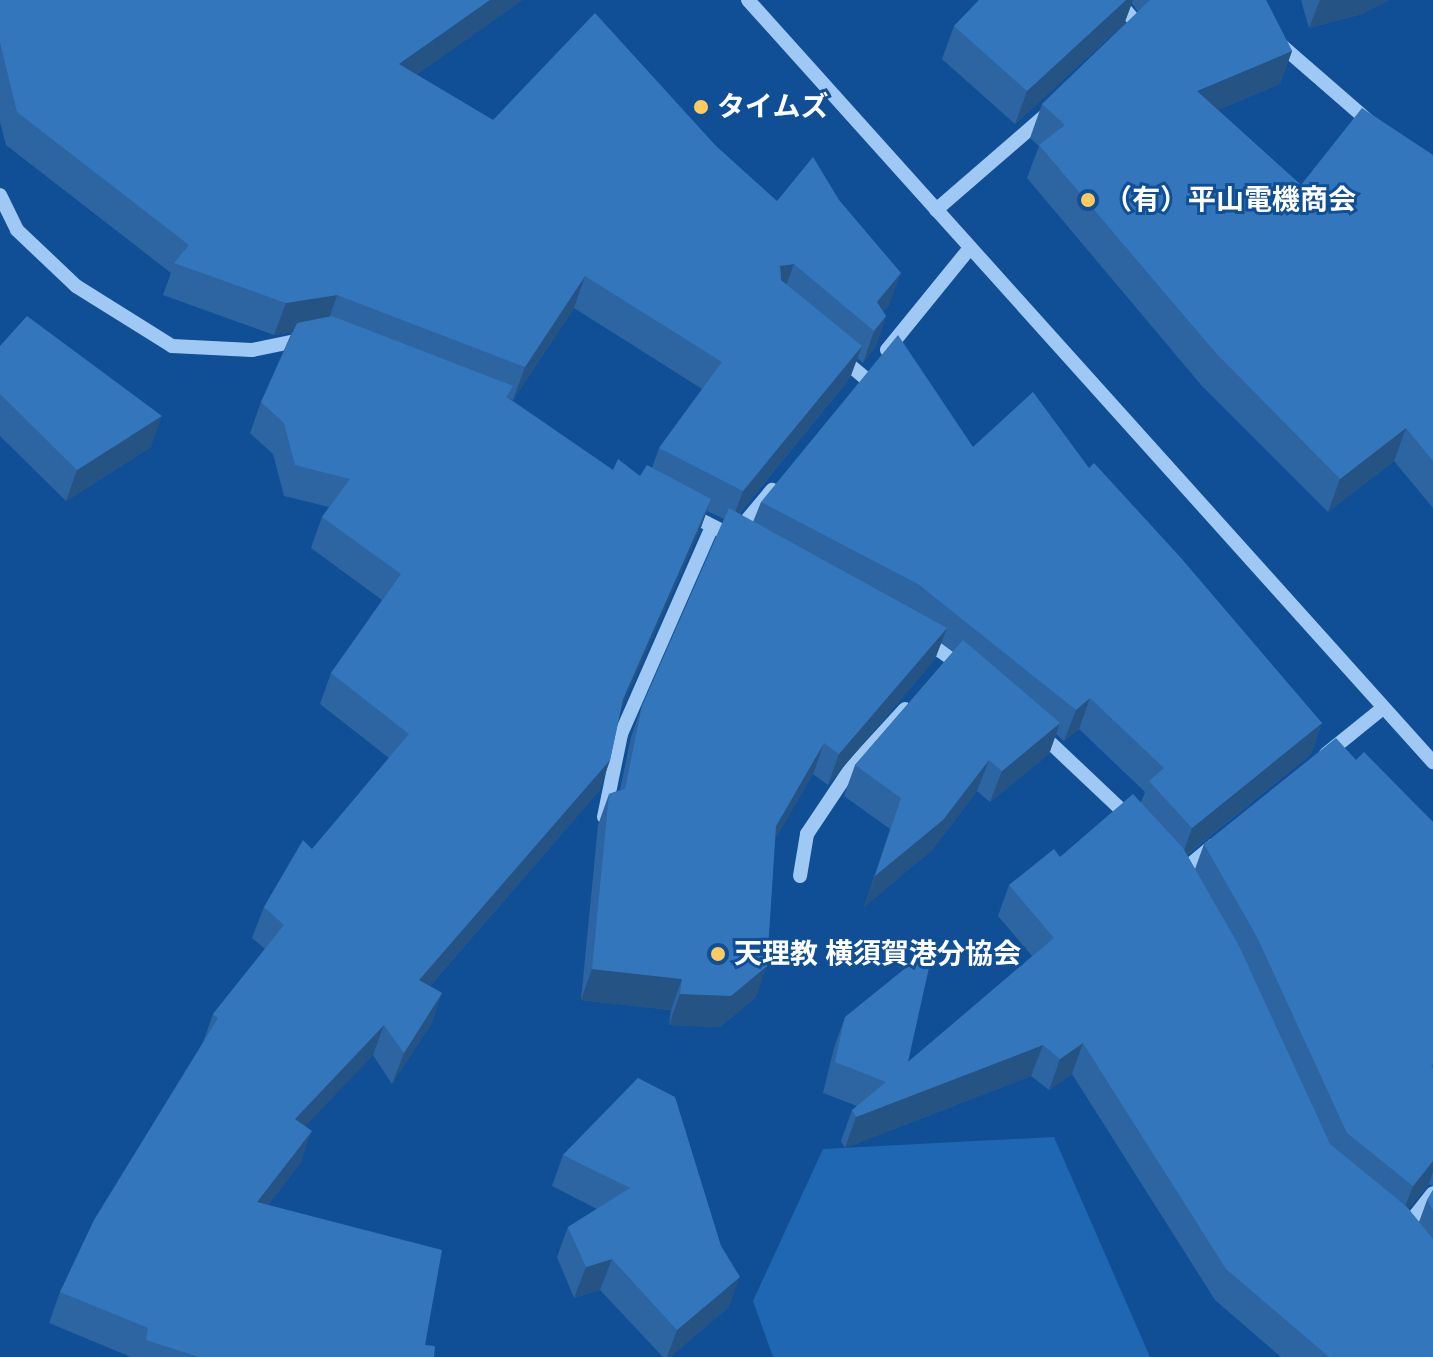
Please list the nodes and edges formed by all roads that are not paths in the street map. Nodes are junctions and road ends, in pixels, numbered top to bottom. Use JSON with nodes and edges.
{"nodes":[{"id":1,"x":748,"y":0,"type":"edge"},
{"id":2,"x":1117,"y":0,"type":"edge"},
{"id":3,"x":1273,"y":26,"type":"edge"},
{"id":4,"x":1123,"y":42,"type":"edge"},
{"id":5,"x":1059,"y":102,"type":"edge"},
{"id":6,"x":1387,"y":136,"type":"edge"},
{"id":7,"x":0,"y":195,"type":"edge"},
{"id":8,"x":936,"y":210,"type":"junction"},
{"id":9,"x":970,"y":248,"type":"junction"},
{"id":10,"x":322,"y":336,"type":"edge"},
{"id":11,"x":820,"y":341,"type":"edge"},
{"id":12,"x":864,"y":377,"type":"junction"},
{"id":13,"x":854,"y":389,"type":"edge"},
{"id":14,"x":784,"y":475,"type":"edge"},
{"id":15,"x":675,"y":506,"type":"edge"},
{"id":16,"x":712,"y":527,"type":"junction"},
{"id":17,"x":733,"y":537,"type":"junction"},
{"id":18,"x":747,"y":544,"type":"edge"},
{"id":19,"x":913,"y":632,"type":"edge"},
{"id":20,"x":972,"y":673,"type":"edge"},
{"id":21,"x":921,"y":691,"type":"edge"},
{"id":22,"x":1383,"y":708,"type":"junction"},
{"id":23,"x":1029,"y":723,"type":"edge"},
{"id":24,"x":1433,"y":762,"type":"edge"},
{"id":25,"x":1313,"y":764,"type":"edge"},
{"id":26,"x":604,"y":817,"type":"edge"},
{"id":27,"x":1142,"y":830,"type":"edge"},
{"id":28,"x":1229,"y":833,"type":"edge"},
{"id":29,"x":1179,"y":873,"type":"edge"},
{"id":30,"x":800,"y":876,"type":"dead end"},
{"id":31,"x":1433,"y":1193,"type":"edge"},
{"id":32,"x":1402,"y":1232,"type":"edge"}],
"edges":[{"from":1,"to":8,"type":"street"},
{"from":2,"to":4,"type":"street"},
{"from":3,"to":6,"type":"street"},
{"from":5,"to":8,"type":"street"},
{"from":7,"to":10,"type":"street"},
{"from":8,"to":9,"type":"street"},
{"from":9,"to":12,"type":"street"},
{"from":9,"to":22,"type":"street"},
{"from":11,"to":12,"type":"street"},
{"from":12,"to":13,"type":"street"},
{"from":14,"to":17,"type":"street"},
{"from":15,"to":16,"type":"street"},
{"from":16,"to":17,"type":"street"},
{"from":16,"to":26,"type":"street"},
{"from":17,"to":18,"type":"street"},
{"from":19,"to":20,"type":"street"},
{"from":21,"to":30,"type":"street"},
{"from":22,"to":24,"type":"street"},
{"from":22,"to":25,"type":"street"},
{"from":23,"to":27,"type":"street"},
{"from":28,"to":29,"type":"street"},
{"from":31,"to":32,"type":"street"}]}
